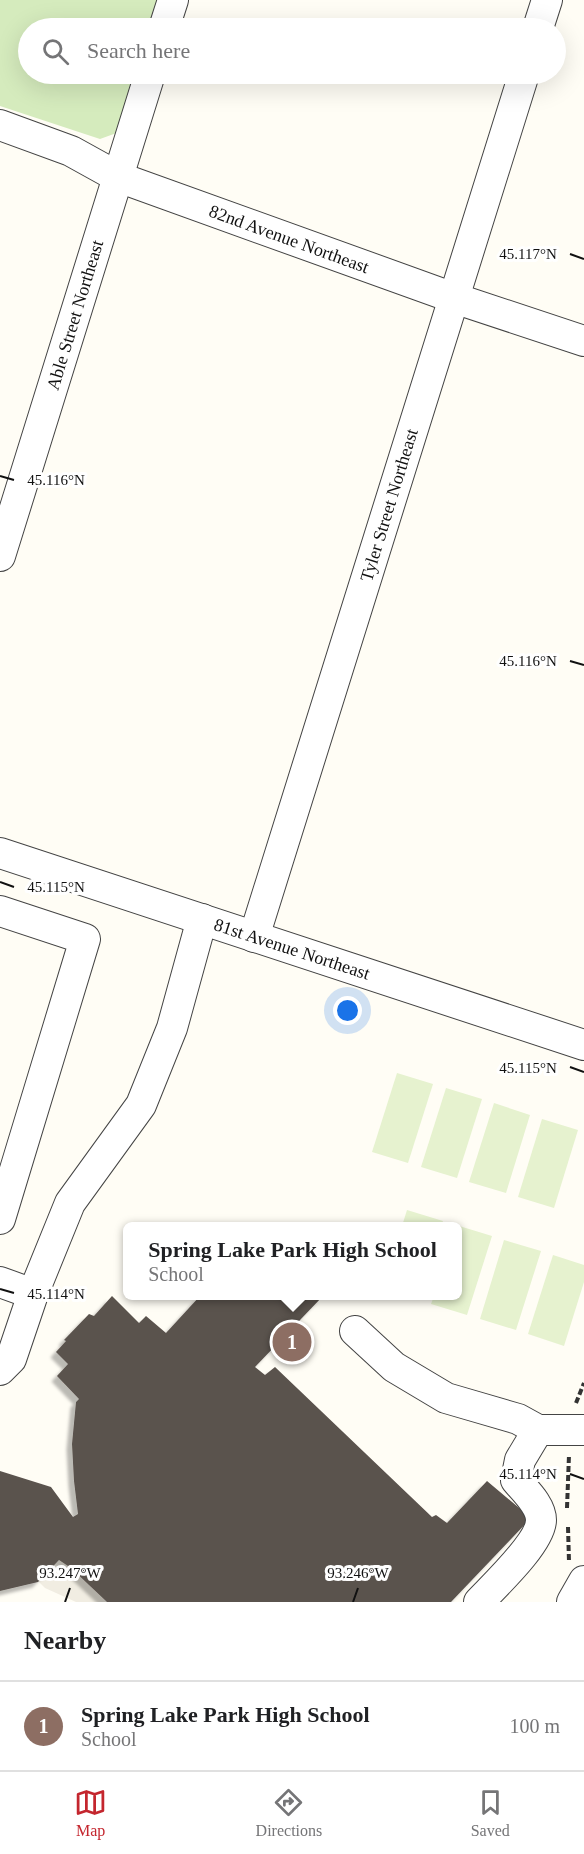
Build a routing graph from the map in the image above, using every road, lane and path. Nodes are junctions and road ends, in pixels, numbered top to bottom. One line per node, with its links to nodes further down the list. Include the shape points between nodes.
1 (173, 0): 3 (street)
2 (547, 0): 4 (street)
3 (167, 18)
4 (541, 18)
5 (147, 84): 8 (street, Able Street Northeast)
6 (521, 84): 9 (street, Tyler Street Northeast)
7 (0, 125): 8 (street, 82nd Avenue Northeast, via 71,151)
8 (118, 177): 9 (street, 82nd Avenue Northeast); 11 (street, Able Street Northeast)
9 (453, 298): 10 (street, 82nd Avenue Northeast); 16 (street, Tyler Street Northeast)
10 (584, 341)
11 (9, 494): 12 (street, Able Street Northeast)
12 (0, 556)
13 (0, 853): 15 (street, 81st Avenue Northeast)
14 (0, 911): 18 (street, via 85,939)
15 (202, 919): 16 (street, 81st Avenue Northeast); 20 (street, via 172,1028 141,1105 70,1203)
16 (254, 937): 17 (street, 81st Avenue Northeast)
17 (584, 1046)
18 (0, 1219)
19 (0, 1282): 20 (street)
20 (33, 1294): 22 (street, via 11,1359)
21 (355, 1331): 24 (street, via 394,1367 446,1398 518,1419)
22 (0, 1370)
23 (584, 1383): 25 (path, via 574,1406)
24 (538, 1430): 25 (street); 29 (street, via 520,1460 516,1480 537,1506 541,1519 538,1533)
25 (578, 1430): 26 (path, via 569,1462)
26 (567, 1514)
27 (568, 1522): 28 (path)
28 (576, 1577): 30 (street)
29 (479, 1602)
30 (572, 1602)

